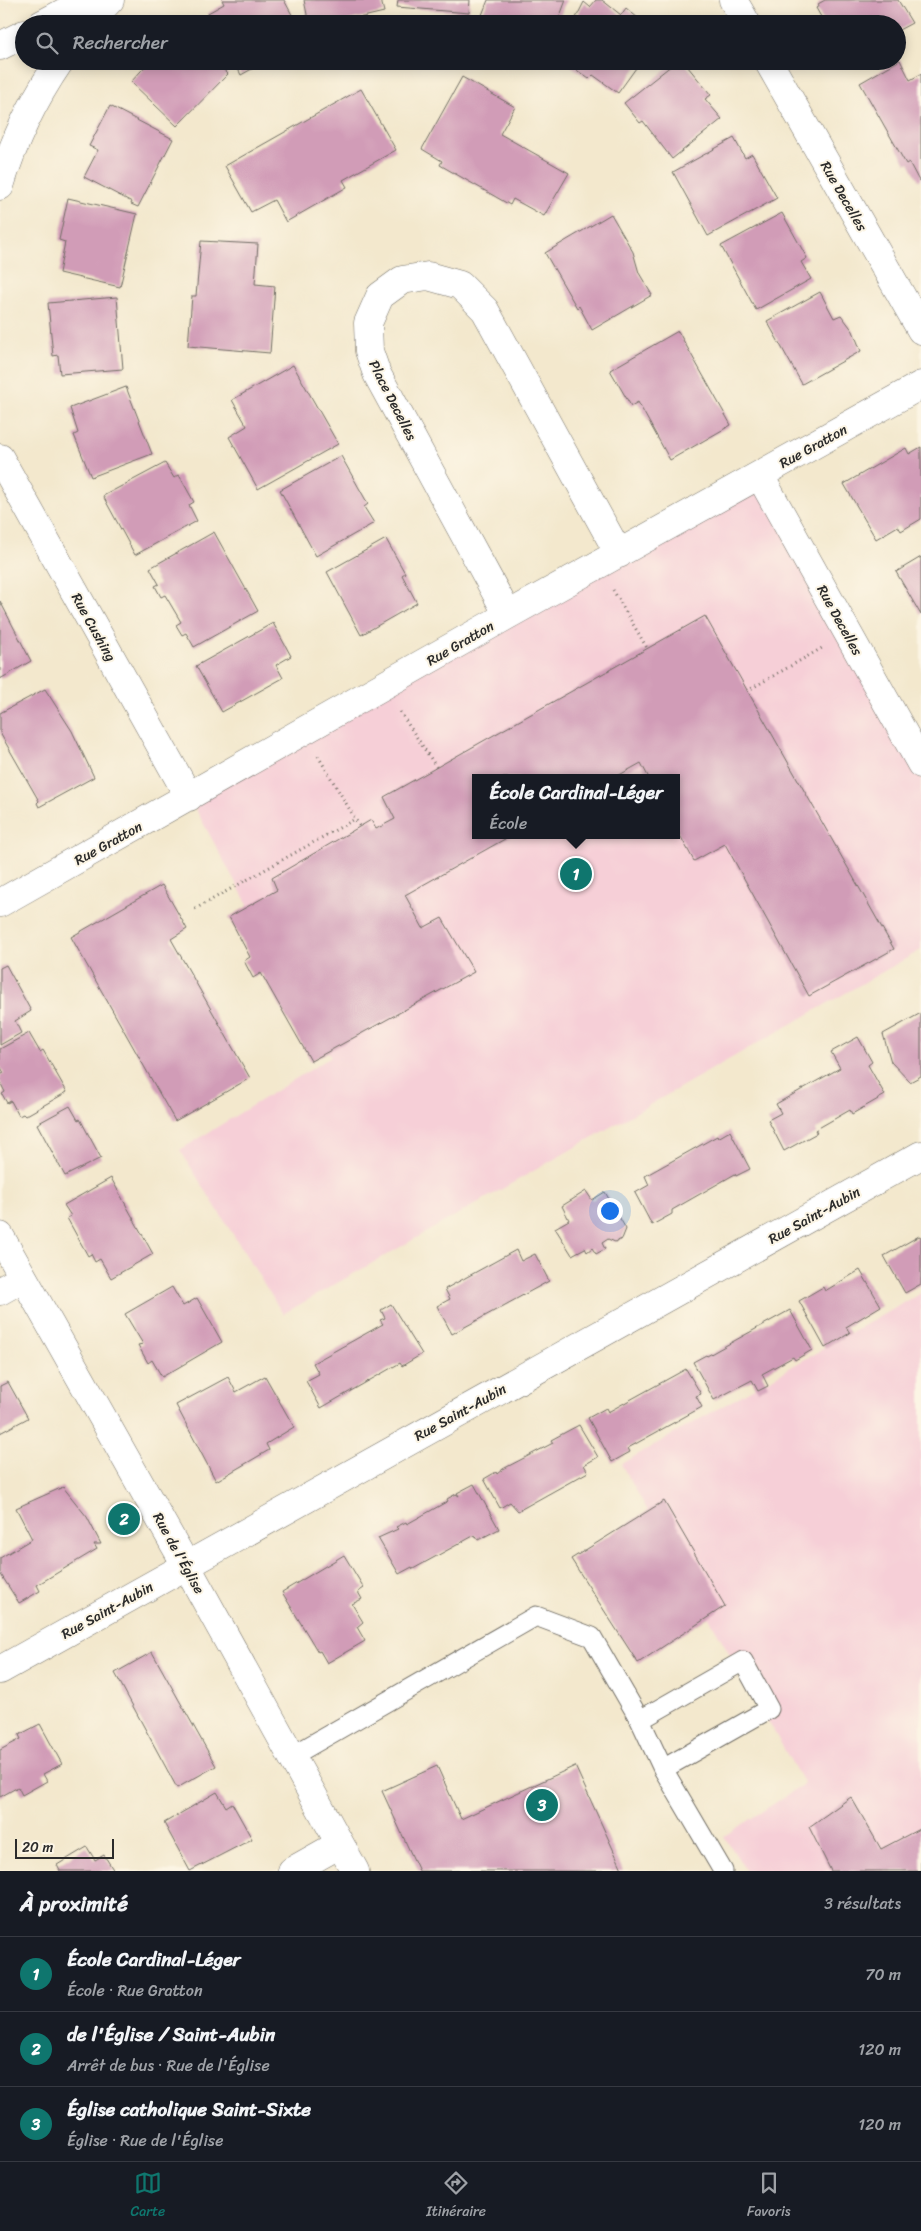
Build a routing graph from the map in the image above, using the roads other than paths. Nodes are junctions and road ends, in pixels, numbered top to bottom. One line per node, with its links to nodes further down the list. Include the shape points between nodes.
1 (87, 0): 4 (street)
2 (110, 0): 5 (street)
3 (733, 0): 6 (street)
4 (59, 15)
5 (96, 15)
6 (742, 15)
7 (15, 38): 8 (street)
8 (0, 46)
9 (55, 70): 11 (street, via 9,155)
10 (773, 70): 12 (street, Rue Decelles)
11 (0, 186)
12 (921, 330)
13 (921, 385): 15 (street, Rue Gratton)
14 (0, 458): 19 (street, Rue Cushing)
15 (760, 476): 16 (street, Rue Gratton); 18 (street, Rue Decelles)
16 (619, 554): 17 (street, Rue Gratton); 17 (street, Place Decelles, via 484,310 460,285 428,276 402,280 380,296 368,323 369,351 377,374)
17 (508, 615): 19 (street, Rue Gratton)
18 (921, 764)
19 (189, 797): 20 (street, Rue Gratton)
20 (0, 903)
21 (921, 1155): 24 (street, Rue Saint-Aubin)
22 (0, 1236): 23 (street, Rue de l'Église)
23 (12, 1284): 24 (street, Rue de l'Église)
24 (186, 1565): 25 (street, Rue Saint-Aubin); 27 (street, Rue de l'Église)
25 (0, 1670)
26 (640, 1720): 27 (lane, via 592,1637 536,1616); 28 (lane); 28 (lane, via 743,1661 769,1709)
27 (292, 1756): 29 (street, Rue de l'Église)
28 (664, 1769): 32 (lane)
29 (340, 1844): 30 (street); 31 (street, Rue de l'Église)
30 (292, 1871)
31 (356, 1871)
32 (723, 1871)

